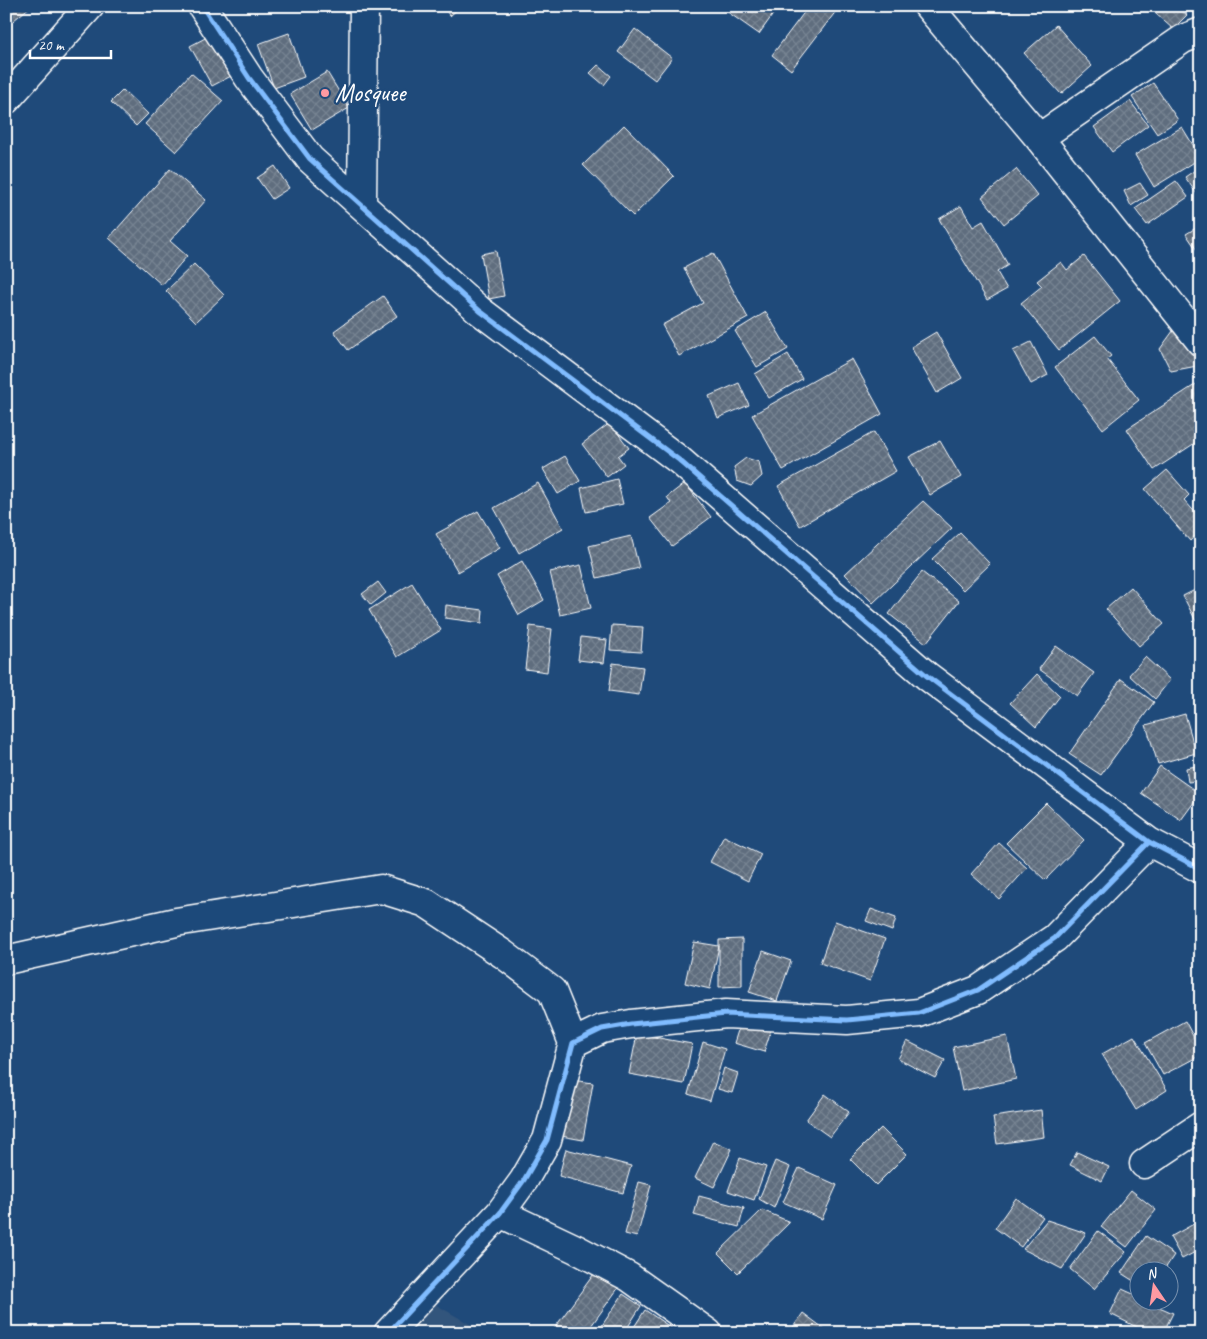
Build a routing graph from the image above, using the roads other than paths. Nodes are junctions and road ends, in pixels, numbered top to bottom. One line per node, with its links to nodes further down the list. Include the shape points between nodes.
1 (90, 6): 6 (street)
2 (202, 6): 8 (street, via 249,78 310,159)
3 (364, 6): 8 (street)
4 (928, 6): 7 (street)
5 (1201, 32): 7 (street, via 1183,39)
6 (6, 100)
7 (1039, 138): 9 (street)
8 (362, 204): 10 (street, via 480,311 679,460 927,676)
9 (1201, 342)
10 (1149, 842): 11 (street); 13 (street, via 1055,938 978,990 919,1013 847,1020 726,1014 602,1029)
11 (1201, 869)
12 (6, 960): 13 (street, via 176,922 381,889 426,903 552,991)
13 (573, 1043): 16 (street, via 547,1140)
14 (1201, 1126): 15 (street)
15 (1144, 1164)
16 (500, 1213): 17 (street); 18 (street, via 629,1277)
17 (388, 1333)
18 (708, 1333)

